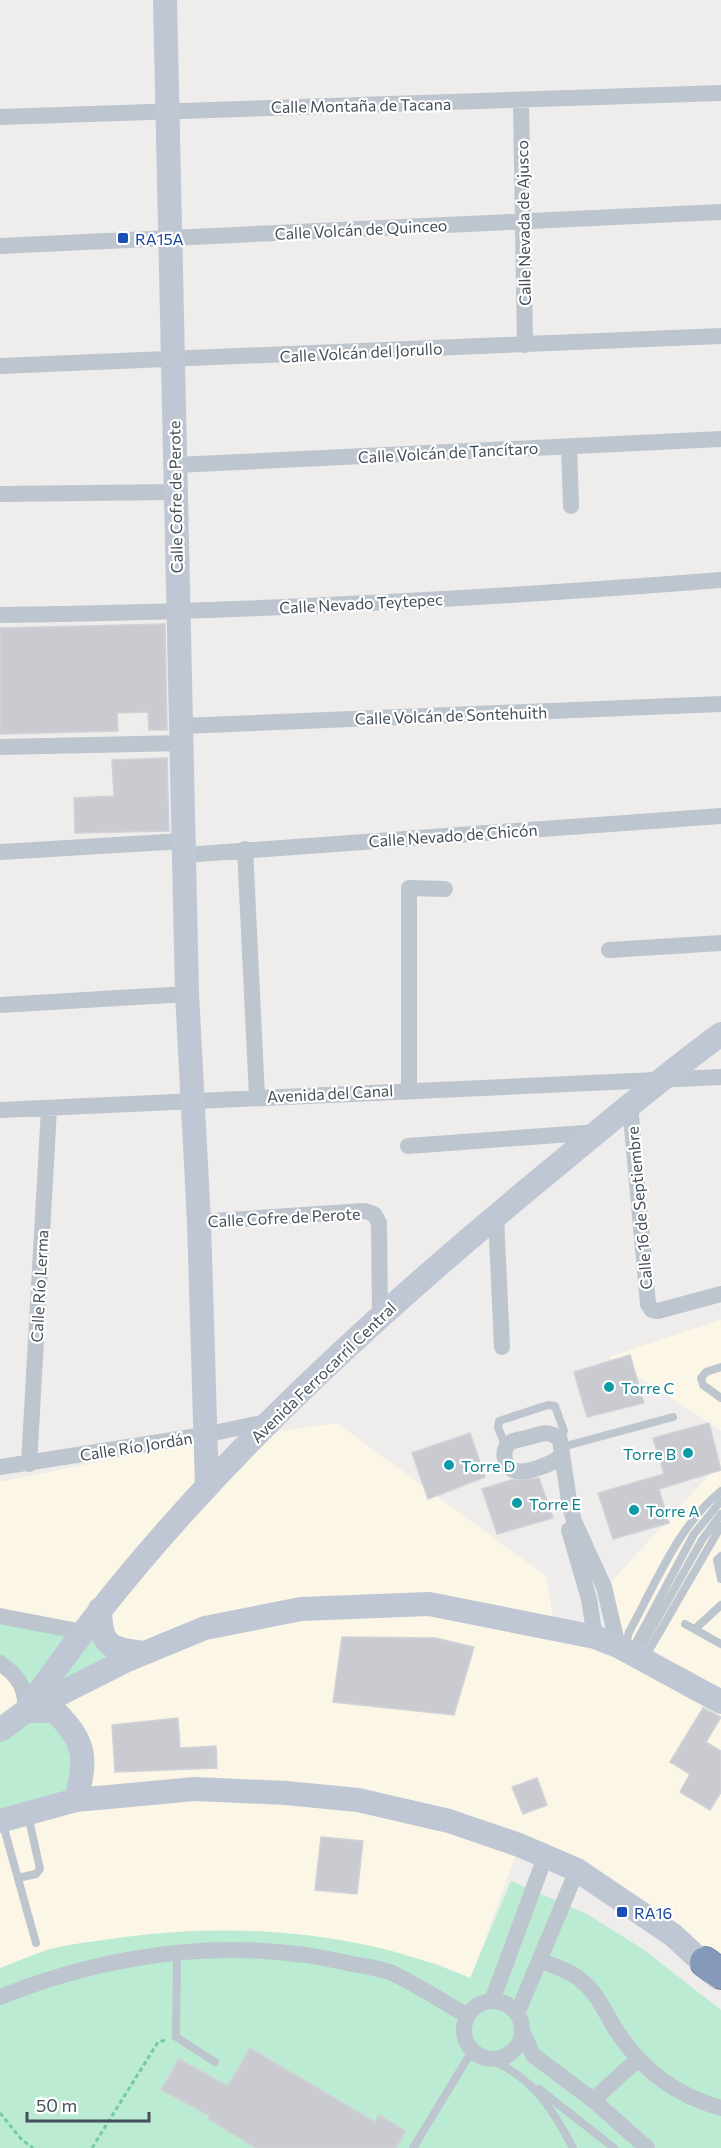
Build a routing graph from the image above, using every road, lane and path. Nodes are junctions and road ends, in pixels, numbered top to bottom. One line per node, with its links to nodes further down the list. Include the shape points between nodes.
1 (165, 0): 4 (street, Calle Cofre de Perote)
2 (721, 93): 3 (street, Calle Montaña de Tacana)
3 (521, 101): 4 (street, Calle Montaña de Tacana); 7 (street, Calle Nevada de Ajusco)
4 (167, 110): 5 (street, Calle Montaña de Tacana); 8 (street, Calle Cofre de Perote)
5 (0, 117)
6 (721, 212): 7 (street, Calle Volcán de Quinceo)
7 (524, 221): 8 (street, Calle Volcán de Quinceo); 11 (street, Calle Nevada de Ajusco)
8 (170, 239): 9 (street, Calle Volcán de Quinceo); 12 (street, Calle Cofre de Perote)
9 (0, 246)
10 (721, 336): 11 (street, Calle Volcán del Jorullo)
11 (525, 345): 12 (street, Calle Volcán del Jorullo)
12 (172, 361): 13 (street, Calle Volcán del Jorullo); 16 (street, Calle Cofre de Perote)
13 (0, 366)
14 (721, 440): 15 (street, Calle Volcán de Tancítaro)
15 (569, 447): 16 (street, Calle Volcán de Tancítaro); 19 (street)
16 (175, 465): 17 (street, Calle Cofre de Perote)
17 (175, 492): 18 (street); 21 (street, Calle Cofre de Perote)
18 (0, 494)
19 (571, 506)
20 (721, 580): 21 (street, Calle Nevado Teytepec, via 542,594)
21 (177, 613): 22 (street, Calle Nevado Teytepec); 24 (street, Calle Cofre de Perote)
22 (0, 615)
23 (721, 704): 24 (street, Calle Volcán de Sontehuith)
24 (182, 734): 25 (street, Calle Volcán de Sontehuith); 27 (street, Calle Cofre de Perote)
25 (0, 747)
26 (721, 816): 28 (street, Calle Nevado de Chicón)
27 (185, 848): 28 (street, Calle Nevado de Chicón); 29 (street, Calle Nevado de Chicón); 33 (street, Calle Cofre de Perote)
28 (245, 849): 39 (street)
29 (0, 852)
30 (445, 889): 38 (street, via 409,888)
31 (721, 943): 32 (street)
32 (609, 950)
33 (187, 994): 34 (street); 40 (street, Calle Cofre de Perote)
34 (0, 1005)
35 (721, 1034): 37 (street, Avenida Ferrocarril Central)
36 (721, 1077): 37 (street, Avenida del Canal)
37 (659, 1078): 38 (street, Avenida del Canal); 41 (street, Avenida Ferrocarril Central)
38 (409, 1089): 39 (street, Avenida del Canal)
39 (258, 1097): 40 (street, Avenida del Canal)
40 (194, 1101): 42 (street, Avenida del Canal); 47 (street, Calle Cofre de Perote)
41 (630, 1105): 44 (street, Avenida Ferrocarril Central); 48 (street, Calle 16 de Septiembre, via 648,1304 658,1311)
42 (49, 1108): 43 (street, Avenida del Canal); 58 (street, Calle Río Lerma)
43 (0, 1110)
44 (598, 1132): 45 (street); 46 (street, Avenida Ferrocarril Central)
45 (408, 1146)
46 (496, 1216): 49 (street, Avenida Ferrocarril Central); 50 (street)
47 (199, 1222): 49 (street, Calle Cofre de Perote, via 365,1211 374,1214 379,1223); 55 (street, Calle Cofre de Perote)
48 (721, 1294)
49 (380, 1315): 54 (street, Avenida Ferrocarril Central)
50 (502, 1347)
51 (721, 1367): 52 (lane, via 701,1378 703,1385)
52 (721, 1398)
53 (673, 1417): 57 (lane)
54 (271, 1421): 55 (street, Calle Río Jordán); 60 (street, Avenida Ferrocarril Central)
55 (204, 1435): 58 (street, Calle Río Jordán); 60 (street, Calle Cofre de Perote)
56 (506, 1448): 57 (street, via 511,1442 545,1432 554,1434); 57 (street, via 507,1464 521,1471); 57 (lane, via 498,1427 500,1421 549,1405 558,1411 564,1431)
57 (559, 1451): 73 (street); 76 (street, via 574,1521)
58 (29, 1464): 59 (street, Calle Río Jordán)
59 (0, 1467)
60 (207, 1486): 68 (street, Avenida Ferrocarril Central)
61 (721, 1491): 76 (lane, via 685,1529 630,1632)
62 (721, 1501): 76 (lane, via 694,1534)
63 (721, 1514): 76 (lane)
64 (721, 1526): 76 (lane)
65 (721, 1556): 66 (lane, via 717,1560)
66 (721, 1579)
67 (721, 1605): 71 (lane)
68 (100, 1609): 72 (street, Avenida Ferrocarril Central); 75 (street, via 107,1643 117,1650)
69 (0, 1616): 72 (street)
70 (685, 1624): 71 (lane)
71 (695, 1629): 74 (lane)
72 (83, 1632): 79 (street, Avenida Ferrocarril Central)
73 (596, 1637): 75 (street, via 429,1604 301,1609 205,1628); 76 (street)
74 (721, 1644)
75 (143, 1653): 79 (street)
76 (631, 1653): 78 (street)
77 (0, 1663): 79 (street, via 15,1673 25,1689)
78 (721, 1702)
79 (26, 1711): 80 (street); 81 (street, via 55,1712 81,1743 84,1757)
80 (0, 1730)
81 (76, 1800): 82 (street); 84 (street, via 195,1789 358,1800 449,1821)
82 (28, 1813): 83 (street); 86 (lane, via 40,1869 36,1874)
83 (1, 1821): 86 (lane)
84 (545, 1857): 85 (street); 92 (street)
85 (577, 1870): 89 (street); 90 (street, via 673,1935)
86 (18, 1878): 87 (lane)
87 (36, 1943)
88 (177, 1952): 91 (street, via 120,1960 47,1978); 94 (street, via 267,1951 329,1958 391,1973); 96 (lane)
89 (541, 1961): 93 (street); 99 (street, via 582,1980)
90 (716, 1972)
91 (0, 1997)
92 (492, 2001): 93 (street, via 511,2007); 94 (street)
93 (518, 2014): 95 (street)
94 (468, 2016): 97 (street, via 464,2034)
95 (523, 2033): 98 (street, via 514,2051 504,2058); 102 (street, via 533,2055)
96 (176, 2037): 100 (lane); 106 (path, via 158,2042)
97 (472, 2051): 98 (street); 107 (lane)
98 (488, 2059): 101 (lane)
99 (637, 2060): 102 (street); 103 (street, via 681,2092)
100 (215, 2062)
101 (531, 2084): 108 (lane); 109 (lane)
102 (593, 2100): 110 (street)
103 (721, 2108)
104 (0, 2113): 105 (path)
105 (33, 2148)
106 (92, 2148)
107 (413, 2148)
108 (573, 2148)
109 (614, 2148)
110 (647, 2148)

